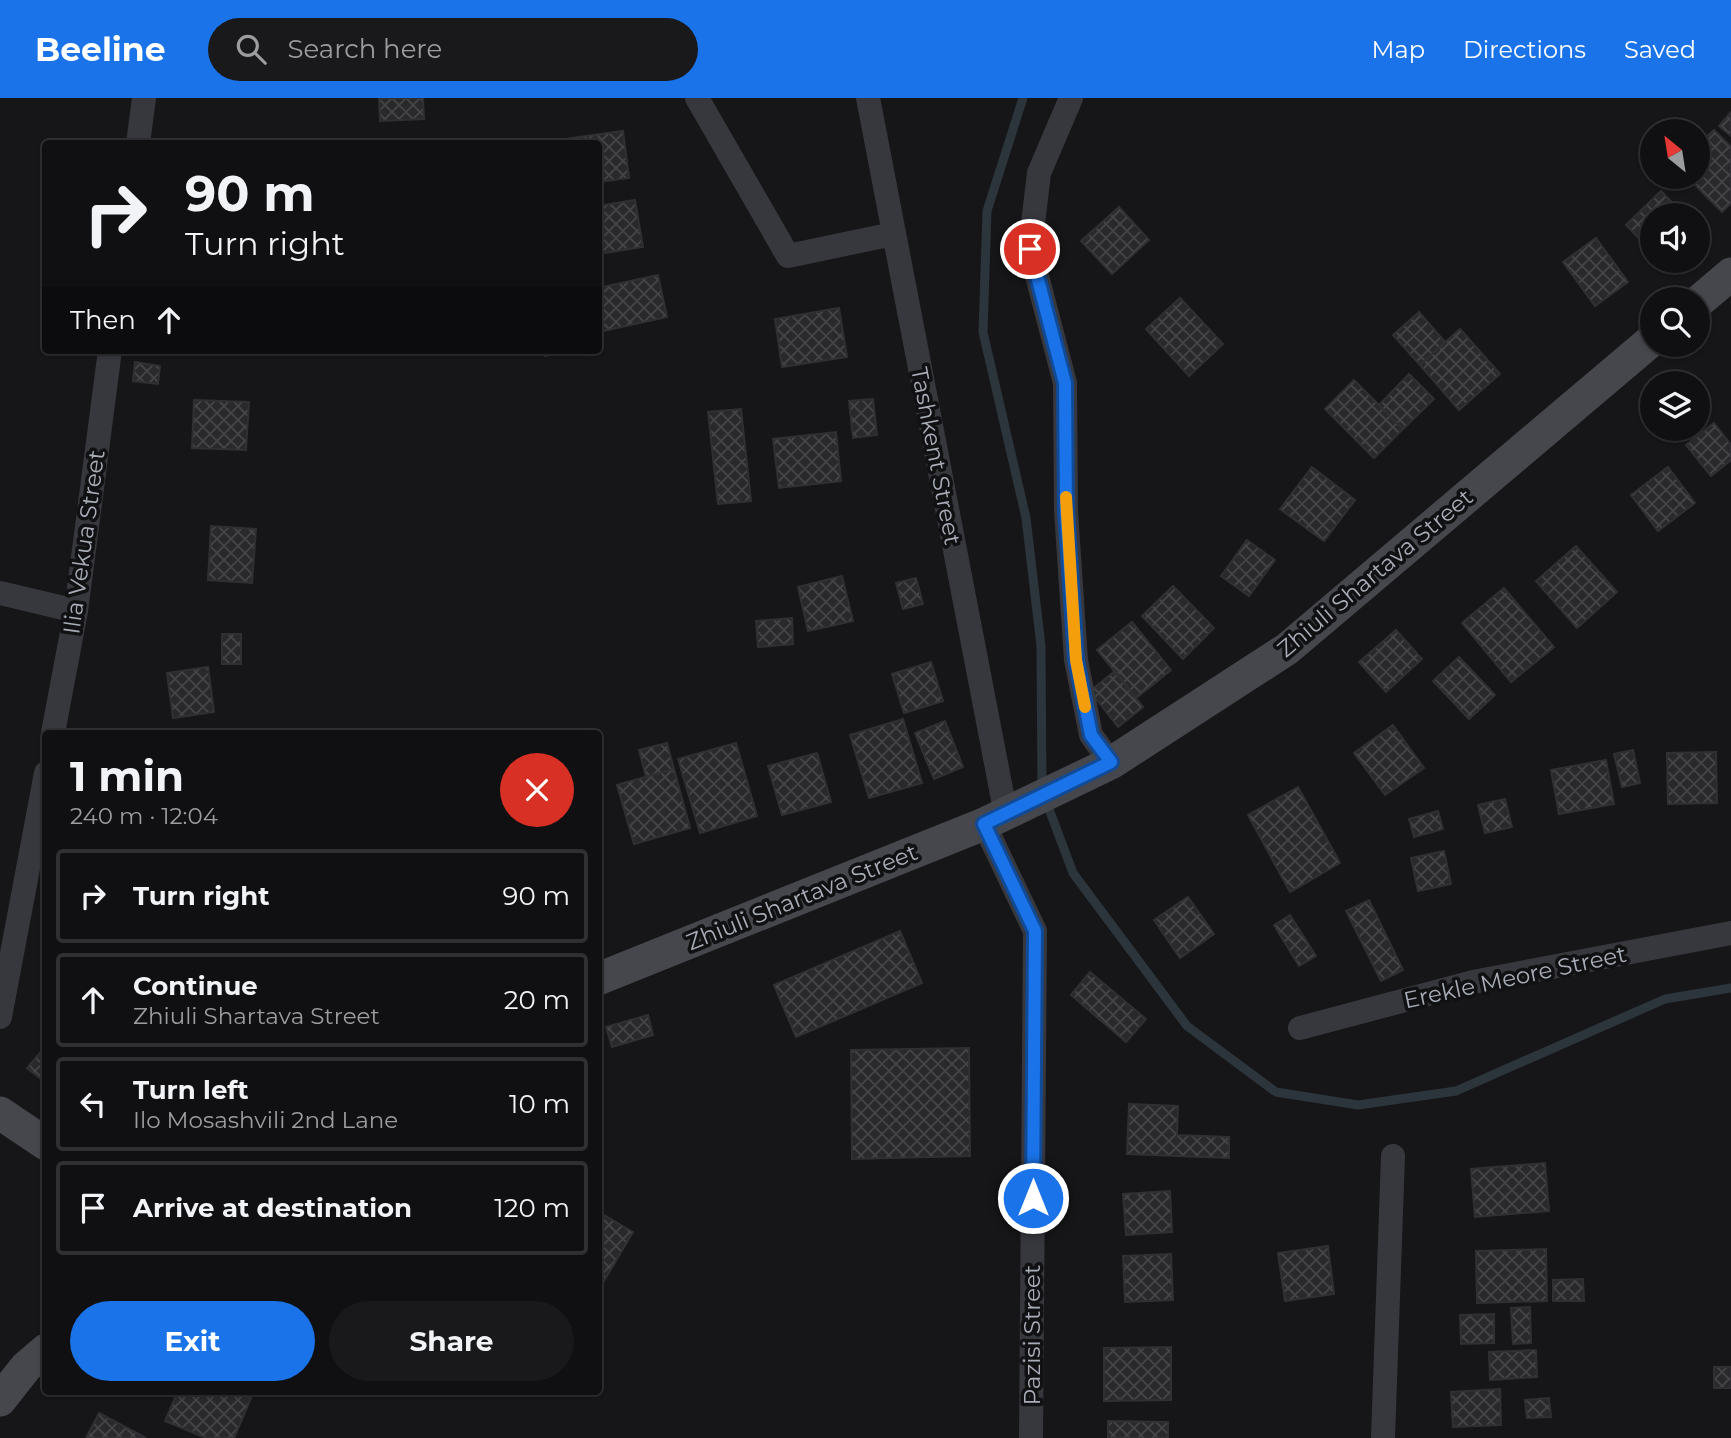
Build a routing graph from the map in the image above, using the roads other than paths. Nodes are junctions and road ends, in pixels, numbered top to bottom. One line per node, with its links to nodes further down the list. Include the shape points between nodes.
1 (144, 98): 5 (street)
2 (697, 98): 6 (street, via 788,256)
3 (868, 98): 6 (street, Tashkent Street)
4 (1071, 98): 14 (street, via 1039,173 1030,249 1065,383 1066,511 1076,660 1091,735)
5 (139, 140)
6 (893, 234): 16 (street, Tashkent Street)
7 (1731, 274): 8 (street)
8 (1710, 292)
9 (1640, 351): 14 (street, Zhiuli Shartava Street, via 1287,649)
10 (109, 354): 12 (street, Ilia Vekua Street)
11 (0, 593): 12 (street)
12 (76, 611): 13 (street, Ilia Vekua Street)
13 (54, 730)
14 (1111, 762): 16 (street, Zhiuli Shartava Street)
15 (42, 794): 19 (street)
16 (995, 820): 18 (street, Zhiuli Shartava Street); 26 (street, Pazisi Street, via 1035,931)
17 (1731, 933): 20 (street, Erekle Meore Street, via 1473,982)
18 (602, 977)
19 (0, 1017)
20 (1300, 1028)
21 (0, 1113): 22 (street)
22 (42, 1141)
23 (1393, 1156): 27 (street)
24 (42, 1353): 25 (street)
25 (0, 1400)
26 (1031, 1438)
27 (1383, 1438)

